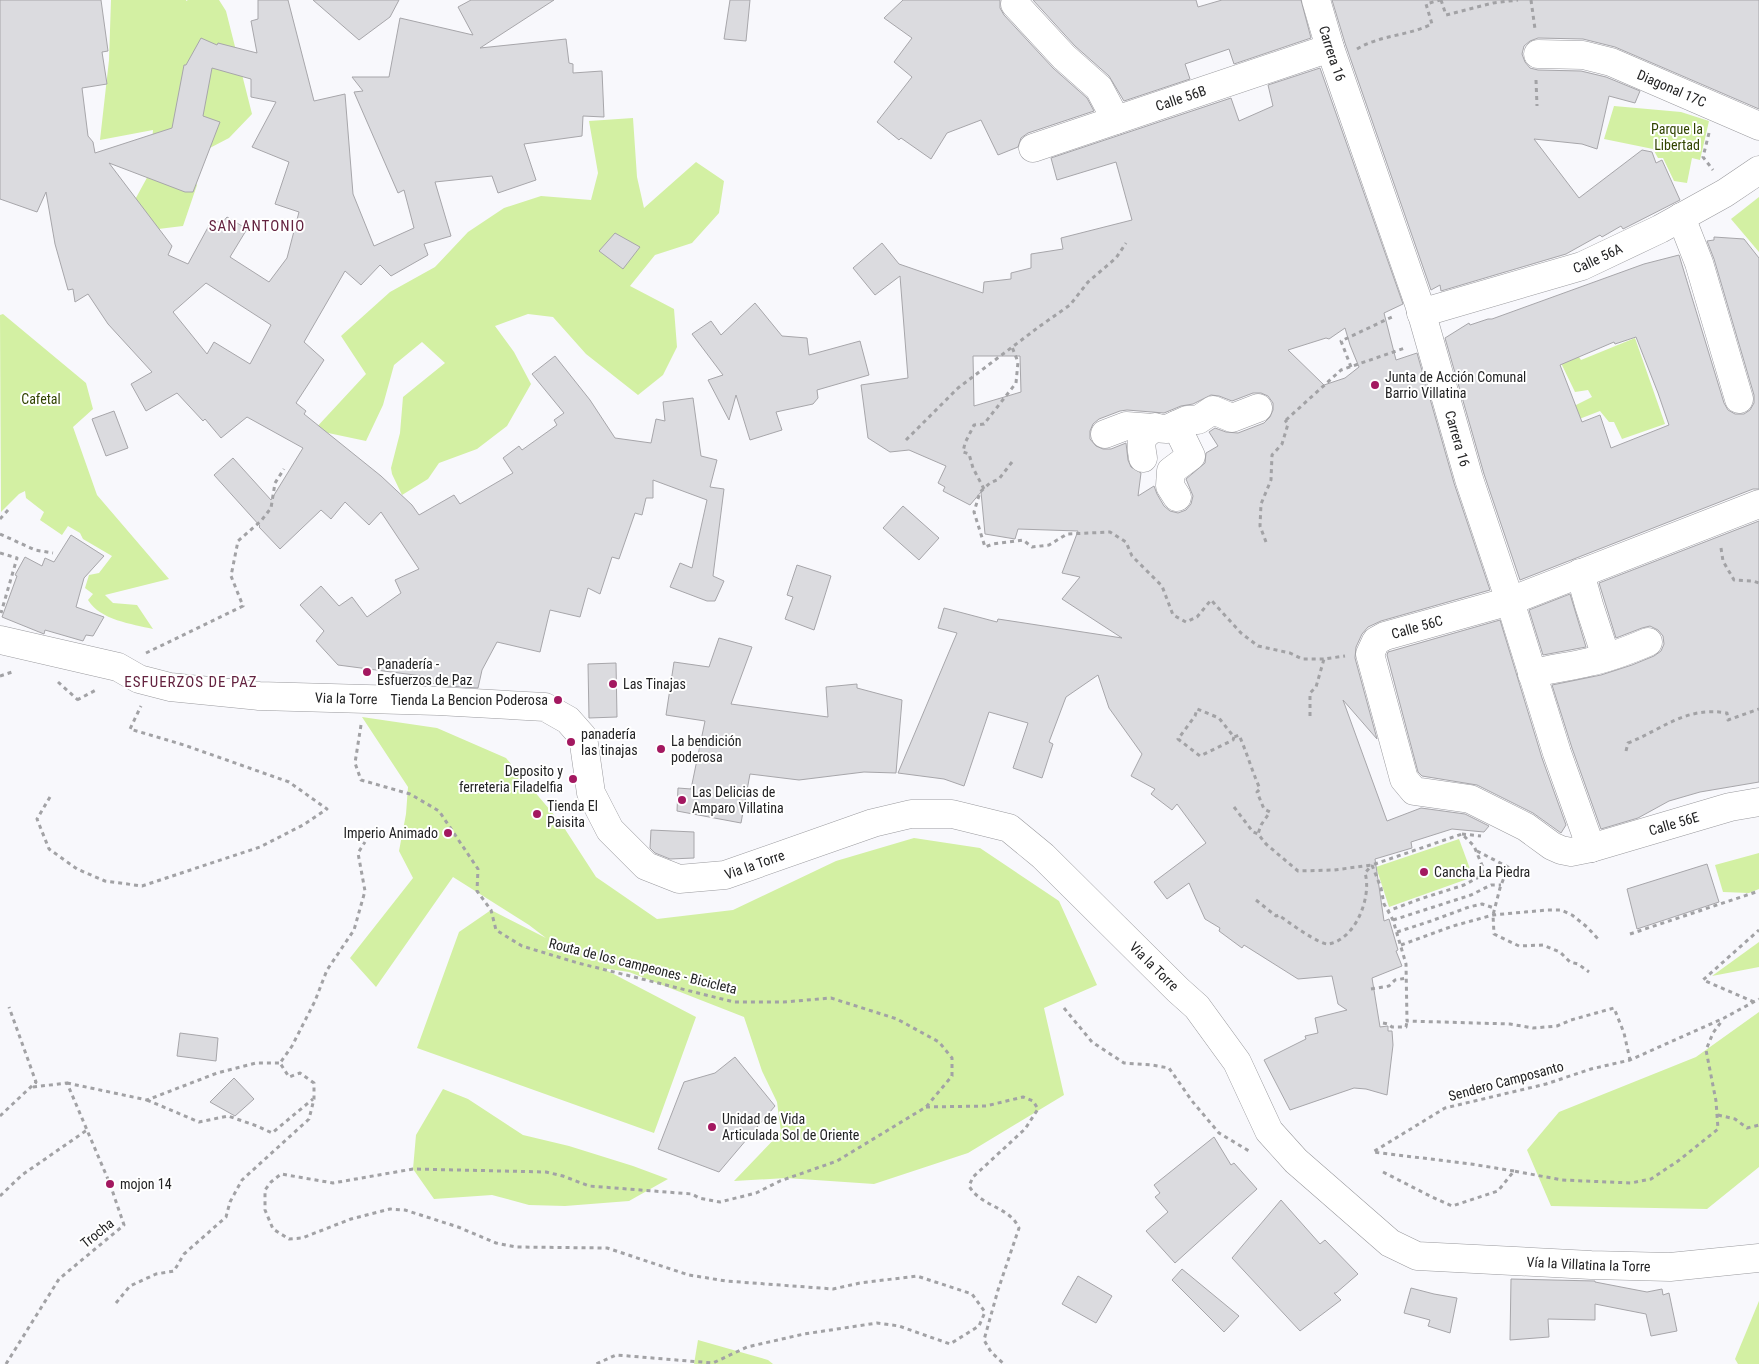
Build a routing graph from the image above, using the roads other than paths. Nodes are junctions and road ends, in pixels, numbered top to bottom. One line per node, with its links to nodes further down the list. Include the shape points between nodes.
1 (1316, 0): 3 (street, Carrera 16)
2 (1015, 4): 5 (street, via 1064,57 1099,88)
3 (1330, 48): 5 (street, Calle 56B); 10 (street, Carrera 16)
4 (1538, 54): 6 (street, Diagonal 17C, via 1583,55 1611,62)
5 (1116, 120): 7 (street, Calle 56B)
6 (1759, 126)
7 (1033, 148)
8 (1759, 170): 9 (street, Calle 56A)
9 (1681, 217): 10 (street, Calle 56A, via 1582,266); 11 (street)
10 (1423, 318): 19 (street, Carrera 16, via 1469,479)
11 (1751, 398)
12 (1258, 408): 13 (street, via 1232,418 1213,410 1198,420)
13 (1165, 426): 14 (street, via 1126,426); 15 (street, via 1143,436); 16 (street, via 1191,456 1171,471 1170,486)
14 (1105, 434)
15 (1143, 458)
16 (1177, 497)
17 (1759, 504): 18 (street, Calle 56C)
18 (1580, 573): 19 (street, Calle 56C); 22 (street)
19 (1510, 601): 23 (street, Carrera 16); 25 (street, Calle 56C, via 1376,641 1370,654 1404,779 1414,791 1470,799 1526,827 1561,850 1571,852)
20 (0, 640): 26 (street, Via la Torre, via 118,667 139,679 170,688 259,696 545,707 568,720 583,738 591,793 610,830 646,866 679,879 725,875 873,823 911,814 952,814 1009,828 1043,856 1197,1007 1237,1062 1269,1131 1299,1165 1390,1243)
21 (1648, 642): 22 (street)
22 (1606, 657): 23 (street)
23 (1532, 674): 25 (street, Carrera 16)
24 (1759, 802): 25 (street, Calle 56E, via 1730,807)
25 (1591, 848)
26 (1417, 1256): 27 (street, Vía la Villatina la Torre, via 1670,1267)
27 (1759, 1258)

